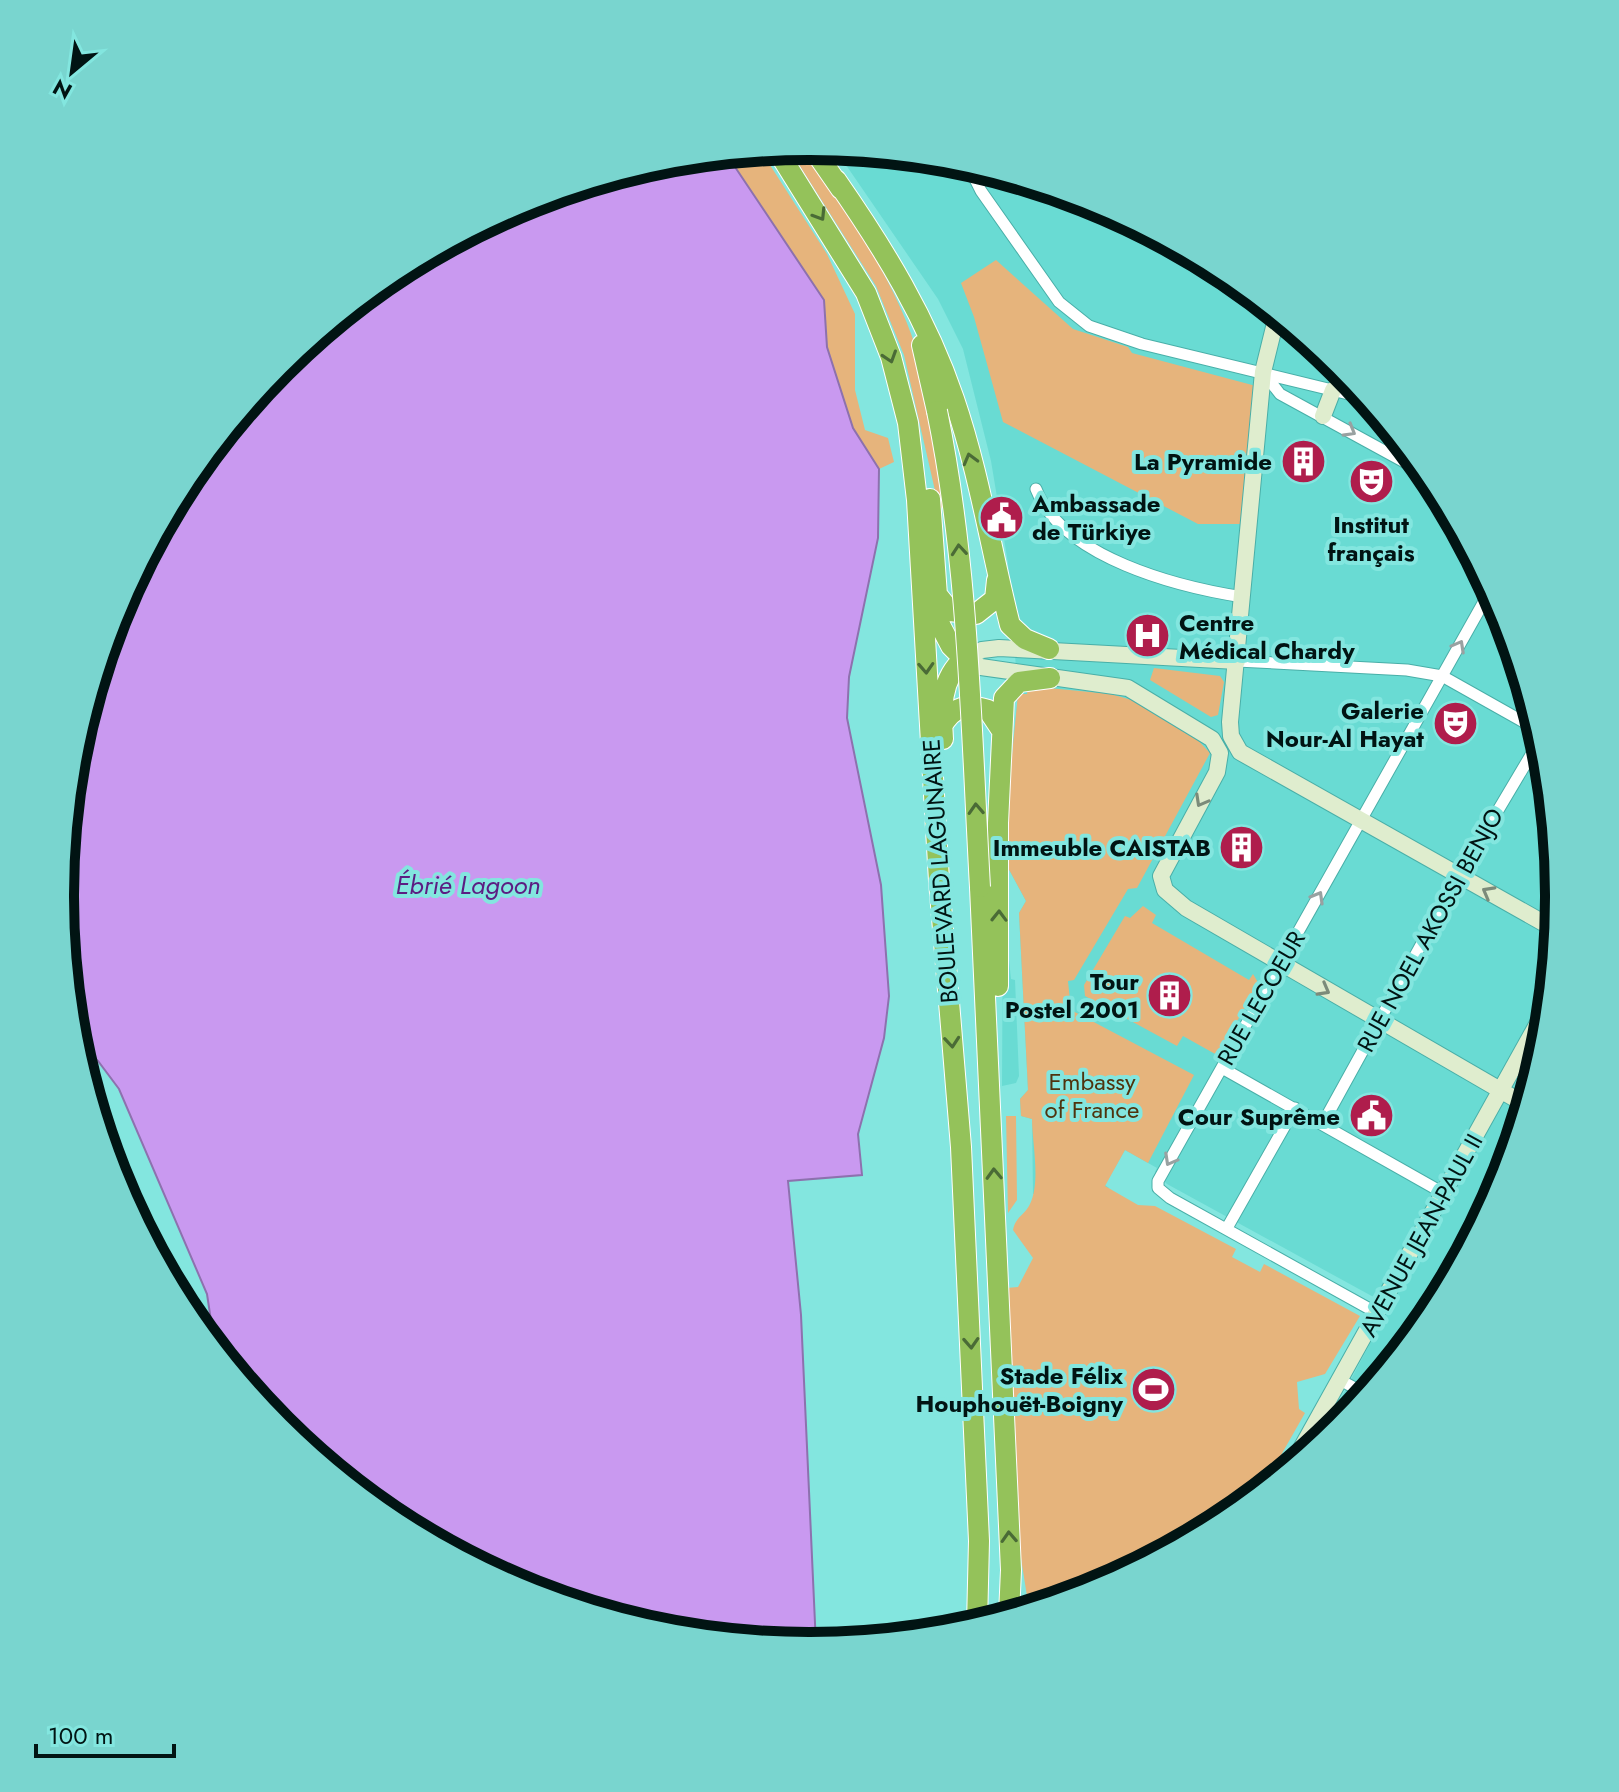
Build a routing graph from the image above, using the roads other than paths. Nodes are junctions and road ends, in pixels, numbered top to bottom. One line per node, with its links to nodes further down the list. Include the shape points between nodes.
1 (822, 160): 3 (highway, BOULEVARD LAGUNAIRE)
2 (784, 161): 10 (highway, BOULEVARD LAGUNAIRE, one-way to 10, via 866,293 891,357)
3 (836, 180): 13 (highway, one-way to 3, via 955,402 938,357 896,269); 37 (highway, BOULEVARD LAGUNAIRE, one-way to 3, bridge, via 956,510 914,323)
4 (978, 181): 6 (street, via 1011,235 1073,316 1142,344)
5 (1274, 326): 6 (street)
6 (1263, 372): 7 (street); 9 (street, via 1280,394); 15 (street)
7 (1333, 390): 8 (street); 9 (street)
8 (1346, 393)
9 (1323, 416): 11 (street, one-way to 11)
10 (908, 423): 14 (highway, via 927,476); 34 (highway, BOULEVARD LAGUNAIRE, one-way to 34)
11 (1402, 460)
12 (1036, 489): 15 (street, via 1053,517 1097,550 1161,580)
13 (996, 568): 14 (highway, via 998,592 976,614 950,611); 17 (highway, via 1010,625 1025,639)
14 (935, 592): 19 (highway, via 943,635)
15 (1243, 597): 20 (street)
16 (1483, 603): 21 (street, RUE LECOEUR, one-way to 16)
17 (1049, 649): 18 (street); 19 (street, via 990,648)
18 (1112, 653): 20 (street); 23 (street, via 1099,667)
19 (964, 659): 22 (street, via 981,667); 27 (highway, via 947,684)
20 (1237, 661): 21 (street); 25 (street)
21 (1442, 676): 26 (street); 32 (street, RUE LECOEUR)
22 (1050, 678): 23 (street); 28 (highway, via 1012,686 1004,698)
23 (1107, 683): 24 (street)
24 (1168, 709): 25 (street, via 1216,726); 31 (street, via 1217,745)
25 (1230, 722): 29 (street)
26 (1524, 722)
27 (942, 726): 28 (highway, via 953,711 970,706 988,710); 34 (highway, via 945,811)
28 (1000, 728): 37 (highway, one-way to 28, via 999,981)
29 (1240, 752): 31 (street); 32 (street)
30 (1531, 754): 33 (street, RUE NOEL AKOSSI BENJO)
31 (1217, 772): 36 (street, one-way to 36, via 1161,876 1163,884 1179,904)
32 (1362, 820): 33 (street); 36 (street, RUE LECOEUR, one-way to 32)
33 (1459, 876): 35 (street, one-way to 33); 38 (street, RUE NOEL AKOSSI BENJO)
34 (939, 881): 53 (highway, BOULEVARD LAGUNAIRE, one-way to 53, via 966,1231)
35 (1544, 923)
36 (1279, 965): 38 (street, one-way to 38); 40 (street, RUE LECOEUR)
37 (989, 1021): 52 (highway, BOULEVARD LAGUNAIRE, one-way to 37)
38 (1380, 1021): 42 (street); 45 (street, RUE NOEL AKOSSI BENJO)
39 (1532, 1034): 42 (street, AVENUE JEAN-PAUL II)
40 (1222, 1068): 44 (street); 47 (street, RUE LECOEUR, one-way to 47, via 1158,1188)
41 (1520, 1087): 42 (street)
42 (1501, 1089): 43 (street); 46 (street, AVENUE JEAN-PAUL II)
43 (1516, 1099)
44 (1295, 1108): 45 (street); 47 (street)
45 (1323, 1123): 46 (street)
46 (1445, 1194): 48 (street, AVENUE JEAN-PAUL II)
47 (1227, 1228): 48 (street, RUE LECOEUR)
48 (1377, 1313): 49 (street, AVENUE JEAN-PAUL II)
49 (1340, 1380): 50 (street); 51 (street, AVENUE JEAN-PAUL II)
50 (1355, 1388)
51 (1309, 1436)
52 (1010, 1603)
53 (977, 1611)

